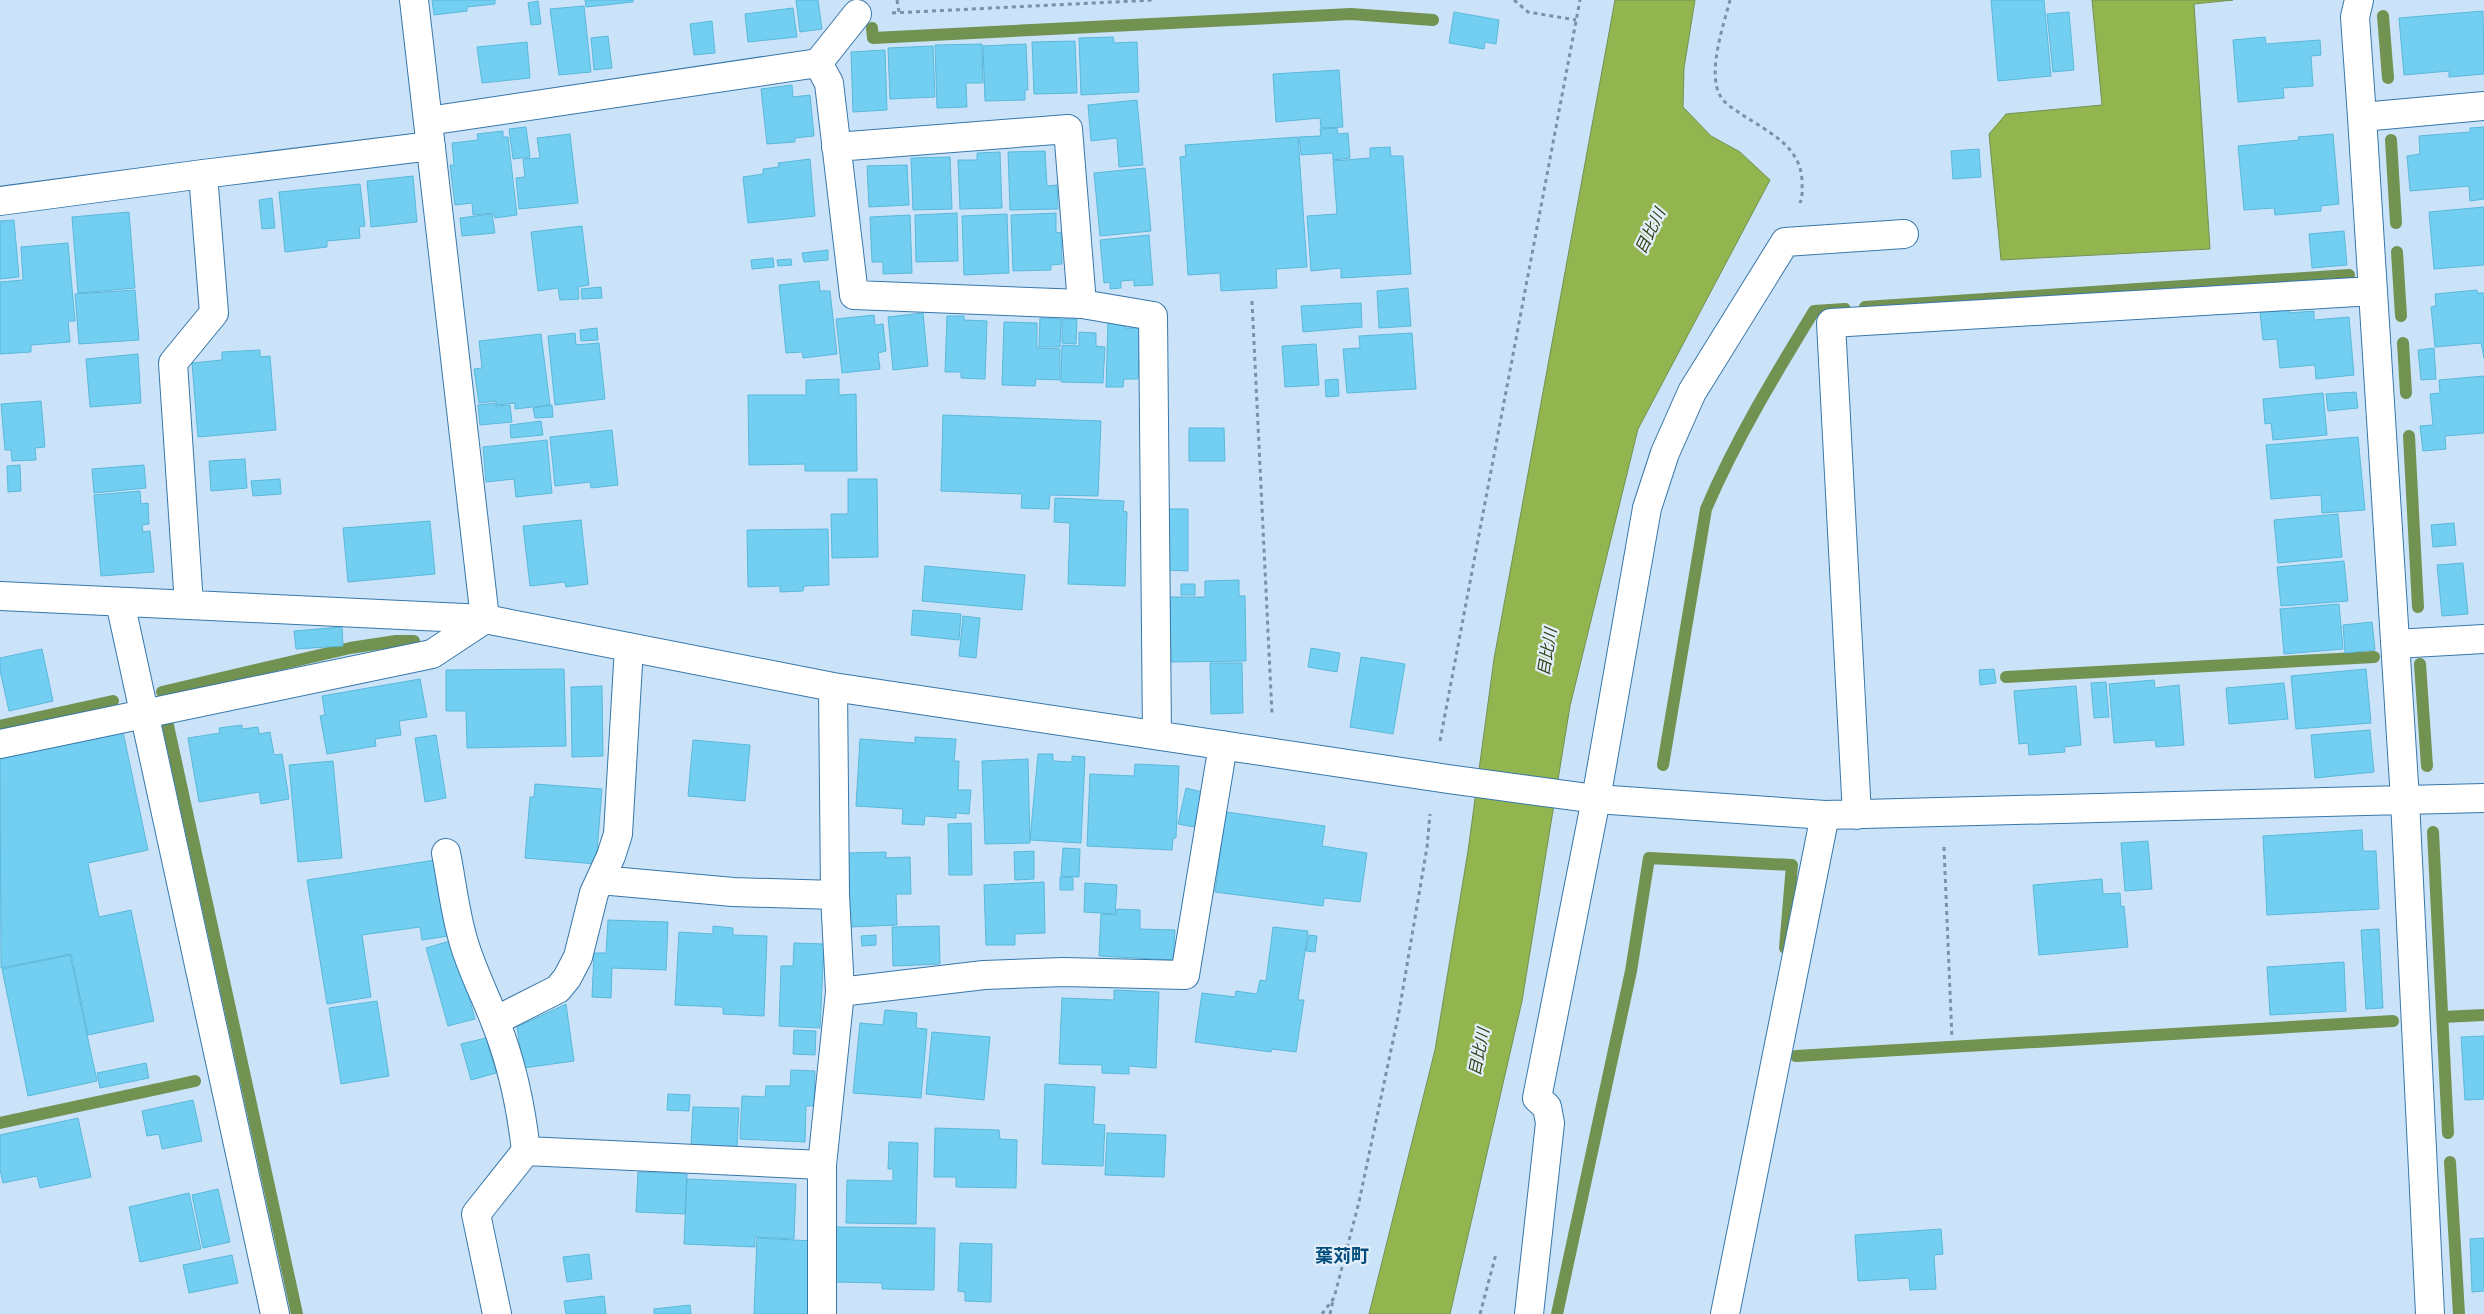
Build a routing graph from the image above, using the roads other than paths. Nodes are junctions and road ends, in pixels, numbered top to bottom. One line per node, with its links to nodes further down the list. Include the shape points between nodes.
1 (414, 0): 7 (street)
2 (2359, 2): 6 (street, via 2356,17)
3 (857, 14): 4 (street)
4 (818, 63): 7 (street); 8 (street, via 829,83)
5 (2484, 106): 6 (street)
6 (2362, 117): 12 (street)
7 (429, 134): 9 (street); 17 (street)
8 (836, 147): 13 (street, via 854,295); 13 (street, via 1068,129)
9 (203, 174): 10 (street); 16 (street, via 214,313 173,363)
10 (0, 201)
11 (1904, 234): 26 (street, via 1785,242 1692,392 1662,462 1647,508)
12 (2373, 291): 19 (street); 30 (street, via 1831,323)
13 (1082, 304): 23 (street, via 1153,316)
14 (0, 596): 15 (street)
15 (120, 602): 16 (street); 22 (street)
16 (189, 605): 17 (street)
17 (484, 619): 20 (street); 22 (street, via 432,654)
18 (2484, 639): 19 (street)
19 (2395, 644): 28 (street)
20 (629, 647): 21 (street); 32 (street, via 618,834)
21 (833, 687): 23 (street); 33 (street)
22 (144, 715): 24 (street); 38 (street)
23 (1157, 735): 25 (street)
24 (0, 744)
25 (1222, 745): 26 (street); 34 (street, via 1185,975 994,974)
26 (1590, 798): 29 (street); 41 (street, via 1537,1098 1547,1107 1550,1123)
27 (2484, 798): 28 (street)
28 (2405, 800): 30 (street); 43 (street)
29 (1825, 815): 30 (street); 42 (street)
30 (1857, 815)
31 (446, 853): 35 (street, via 464,942)
32 (600, 880): 33 (street, via 733,892); 35 (street, via 578,957 567,978 558,989)
33 (835, 895): 34 (street)
34 (840, 992): 37 (street)
35 (495, 1020): 36 (street, via 513,1072)
36 (526, 1151): 37 (street); 39 (street, via 476,1214)
37 (822, 1165): 40 (street)
38 (275, 1314)
39 (497, 1314)
40 (822, 1314)
41 (1529, 1314)
42 (1726, 1314)
43 (2430, 1314)

